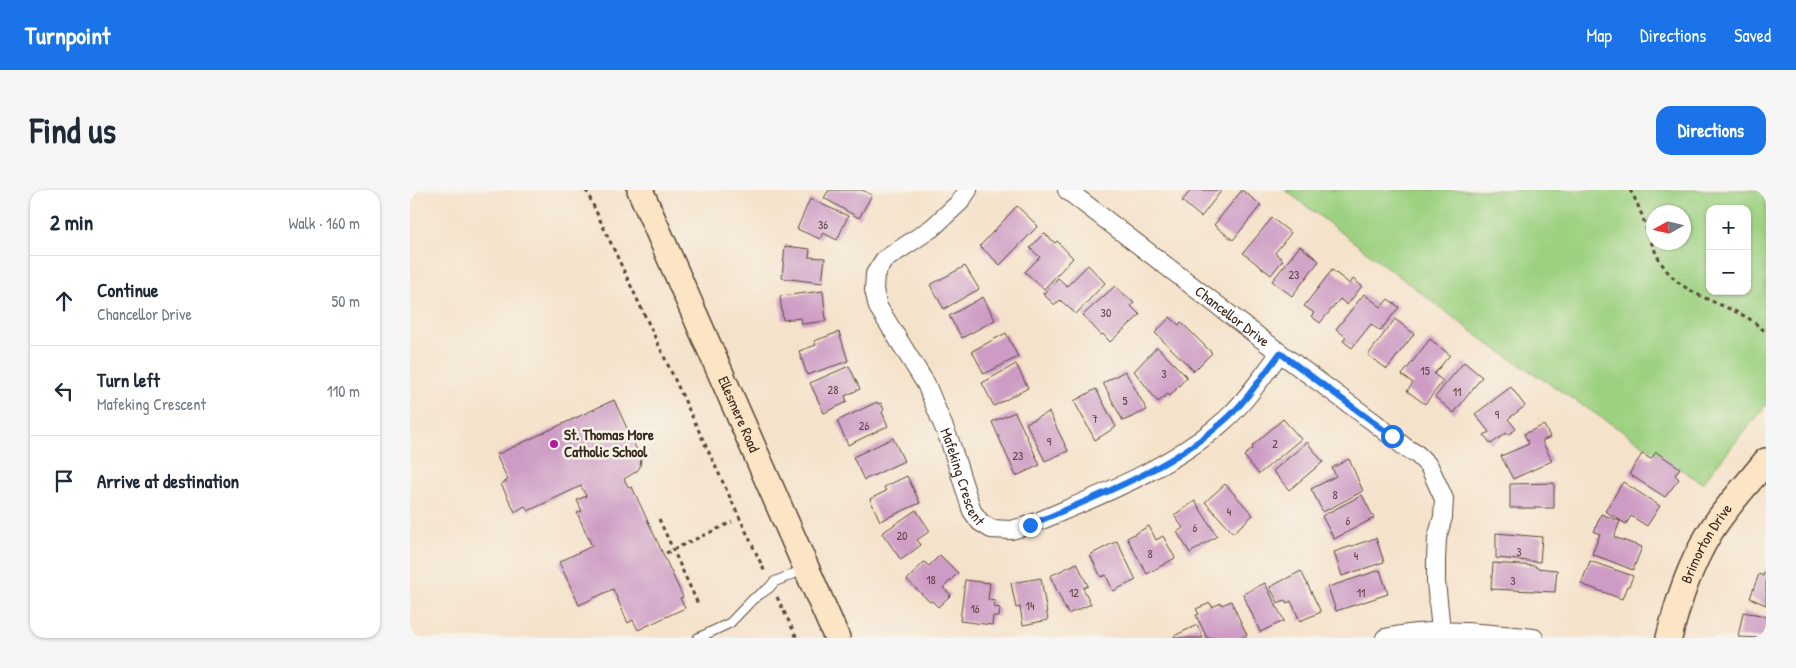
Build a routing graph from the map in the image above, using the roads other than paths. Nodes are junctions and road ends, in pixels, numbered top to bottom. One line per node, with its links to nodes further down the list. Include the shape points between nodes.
1 (640, 190): 6 (main road, Ellesmere Road)
2 (968, 190): 4 (street, Mafeking Crescent, via 932,228 884,260 875,274 874,290 878,307 926,384 950,442 972,511 991,529 1011,530 1030,525 1148,473 1225,420)
3 (1067, 190): 4 (street, Chancellor Drive)
4 (1280, 353): 7 (street, Chancellor Drive, via 1429,466 1444,499 1436,559)
5 (1766, 461): 12 (main road, Brimorton Drive, via 1715,525 1694,561 1680,594)
6 (806, 568): 8 (lane, via 774,582 730,623); 9 (main road, Ellesmere Road)
7 (1441, 630): 10 (street); 11 (street)
8 (698, 638)
9 (837, 638)
10 (1385, 638)
11 (1534, 638)
12 (1669, 638)

